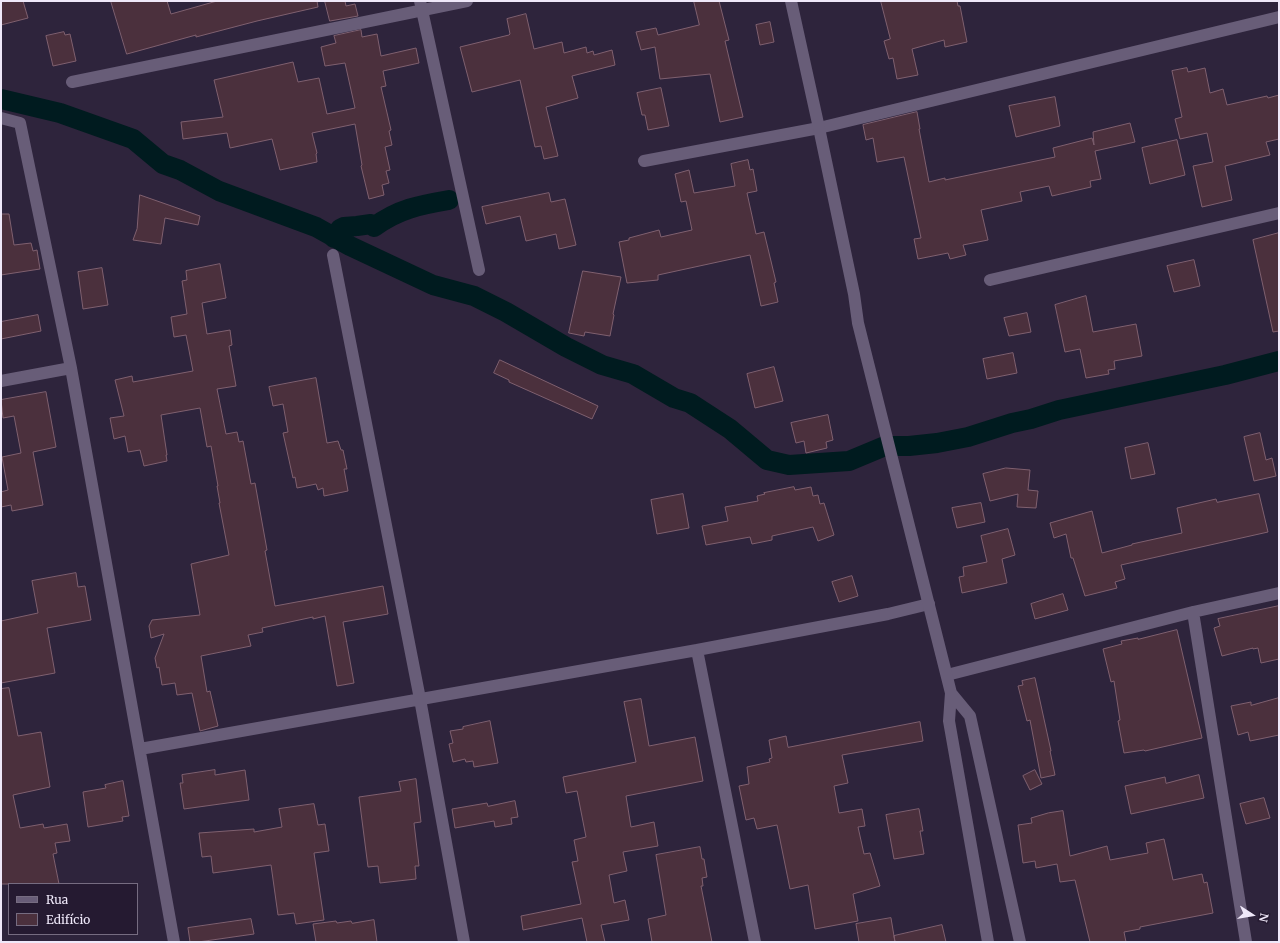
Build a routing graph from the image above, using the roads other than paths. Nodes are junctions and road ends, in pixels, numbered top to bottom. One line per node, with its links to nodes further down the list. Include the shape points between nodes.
1 (467, 1): 3 (street)
2 (791, 1): 7 (street)
3 (421, 6): 5 (street); 11 (street)
4 (1279, 17): 7 (street)
5 (72, 82)
6 (1, 118): 13 (street, via 20,123)
7 (819, 128): 8 (street); 16 (street, via 858,323)
8 (644, 162)
9 (1279, 213): 12 (street)
10 (333, 255): 21 (street)
11 (479, 270)
12 (990, 280)
13 (72, 368): 14 (street); 22 (street)
14 (1, 381)
15 (1279, 593): 17 (street)
16 (930, 604): 18 (street); 19 (street)
17 (1192, 612): 19 (street); 28 (street)
18 (697, 650): 21 (street); 25 (street)
19 (947, 675): 20 (street)
20 (951, 693): 26 (street, via 949,721); 27 (street, via 970,716)
21 (420, 699): 22 (street); 24 (street)
22 (140, 749): 23 (street)
23 (174, 942)
24 (464, 942)
25 (754, 942)
26 (988, 942)
27 (1020, 942)
28 (1246, 942)

